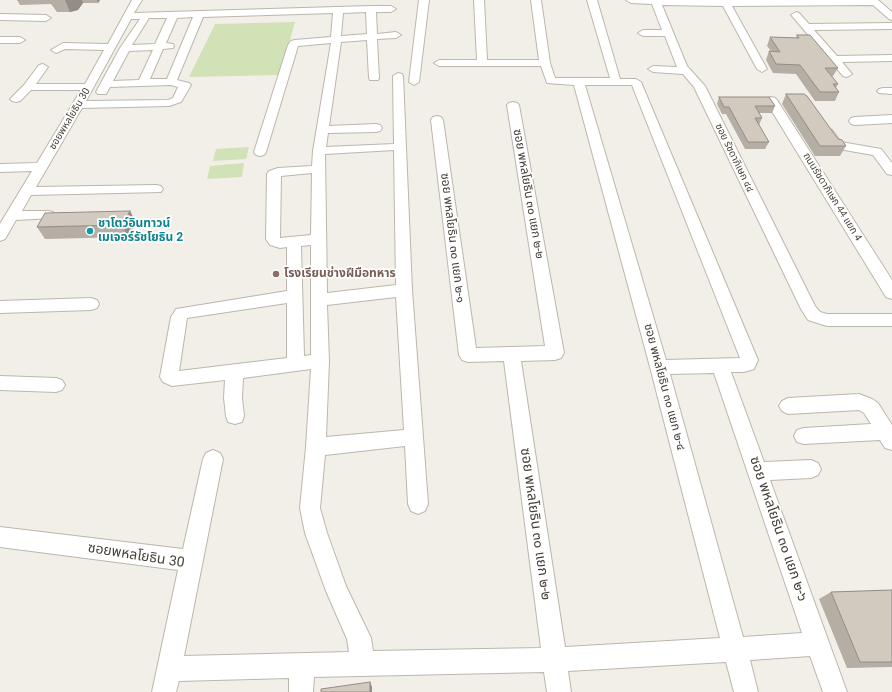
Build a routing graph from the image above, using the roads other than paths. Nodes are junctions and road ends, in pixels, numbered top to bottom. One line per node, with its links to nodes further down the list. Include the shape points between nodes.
1 (137, 0): 16 (street, ซอยพหลโยธิน 30)
2 (424, 0): 52 (street)
3 (479, 0): 41 (street)
4 (536, 0): 42 (street)
5 (592, 0): 54 (street)
6 (631, 0): 7 (street)
7 (655, 1): 10 (street); 27 (street, ซอย รัชดาภิเษก ๔๔)
8 (837, 1): 9 (street); 10 (street)
9 (874, 1): 20 (street)
10 (730, 2): 45 (street)
11 (371, 9): 12 (street); 13 (street); 29 (street)
12 (391, 9)
13 (338, 11): 14 (street); 32 (street)
14 (199, 15): 18 (street); 33 (street)
15 (796, 15): 24 (street)
16 (128, 16): 17 (street); 34 (street, ซอยพหลโยธิน 30)
17 (146, 16): 18 (street); 36 (street)
18 (173, 16): 35 (street)
19 (0, 17): 21 (street)
20 (892, 17)
21 (46, 18)
22 (846, 19): 25 (street)
23 (892, 26): 25 (street)
24 (806, 27): 25 (street); 39 (street)
25 (854, 27)
26 (643, 33): 27 (street)
27 (668, 33): 46 (street, ซอย รัชดาภิเษก ๔๔)
28 (396, 35): 29 (street)
29 (374, 36): 32 (street); 49 (street)
30 (0, 40): 31 (street)
31 (20, 40)
32 (336, 41): 70 (street); 73 (street, via 299,42 293,45)
33 (186, 46): 35 (street); 51 (street)
34 (111, 47): 37 (street, via 64,46); 57 (street, ซอยพหลโยธิน 30)
35 (159, 47): 36 (street); 50 (street)
36 (125, 48): 55 (street)
37 (56, 50)
38 (892, 58): 39 (street)
39 (833, 59): 47 (street)
40 (439, 63): 41 (street)
41 (482, 63): 42 (street)
42 (545, 63): 53 (street, via 551,81)
43 (43, 67): 56 (street)
44 (653, 69): 46 (street)
45 (762, 69)
46 (684, 71): 59 (street, ซอย รัชดาภิเษก ๔๔, via 695,81)
47 (847, 74)
48 (398, 76): 85 (street)
49 (374, 78)
50 (143, 82): 51 (street); 55 (street)
51 (171, 82): 62 (street, via 185,85 177,100 173,102)
52 (414, 82)
53 (579, 82): 54 (street); 96 (street, ซอย พหลโยธิน ๓๐ แยก ๒-๔)
54 (616, 82): 95 (street, via 636,82 749,360 748,364 744,365)
55 (107, 84): 62 (street)
56 (28, 87): 57 (street); 58 (street)
57 (88, 87): 63 (street, ซอยพหลโยธิน 30)
58 (16, 99)
59 (706, 100): 60 (street); 91 (street, ซอย รัชดาภิเษก ๔๔, via 814,316 827,320)
60 (721, 100)
61 (757, 100): 86 (street, ถนนรัชดาภิเษก 44 แยก 4, via 778,100)
62 (95, 104): 63 (street)
63 (78, 105): 74 (street, ซอยพหลโยธิน 30)
64 (513, 105): 92 (street, ซอย พหลโยธิน ๓๐ แยก ๒-๒, via 555,354)
65 (892, 119): 67 (street)
66 (437, 120): 92 (street, ซอย พหลโยธิน ๓๐ แยก ๒-๑, via 468,355)
67 (855, 121)
68 (821, 122): 77 (street, via 837,144 846,148 877,152)
69 (376, 128): 70 (street)
70 (322, 130): 72 (street)
71 (390, 147): 72 (street)
72 (319, 150): 76 (street)
73 (260, 152)
74 (41, 167): 75 (street); 79 (street, ซอยพหลโยธิน 30)
75 (0, 168)
76 (319, 169): 83 (street); 84 (street, via 274,174 273,239 280,243)
77 (892, 171)
78 (156, 189): 79 (street)
79 (27, 192): 81 (street, ซอยพหลโยธิน 30)
80 (48, 215): 81 (street)
81 (12, 216): 82 (street, ซอยพหลโยธิน 30)
82 (0, 236)
83 (318, 239): 84 (street); 88 (street)
84 (294, 242): 87 (street)
85 (404, 290): 88 (street); 103 (street)
86 (892, 293)
87 (294, 296): 94 (street); 97 (street, via 187,312 179,317 169,377 172,379)
88 (318, 300): 93 (street)
89 (91, 304): 90 (street)
90 (0, 307)
91 (892, 320)
92 (512, 355): 114 (street, ซอย พหลโยธิน ๓๐ แยก ๒-๒)
93 (320, 361): 94 (street); 105 (street)
94 (296, 364): 97 (street)
95 (720, 366): 96 (street); 108 (street, ซอย พหลโยธิน ๓๐ แยก ๒-๖)
96 (659, 367): 113 (street, ซอย พหลโยธิน ๓๐ แยก ๒-๔)
97 (234, 372): 101 (street)
98 (0, 383): 99 (street)
99 (56, 385)
100 (788, 406): 104 (street, via 859,402 866,404)
101 (235, 416)
102 (804, 436): 104 (street)
103 (413, 437): 105 (street); 109 (street)
104 (888, 437)
105 (316, 447): 115 (street, via 310,508 337,592 359,638)
106 (212, 459): 111 (street)
107 (811, 469): 108 (street)
108 (758, 471): 112 (street, ซอย พหลโยธิน ๓๐ แยก ๒-๖)
109 (418, 504)
110 (0, 537): 111 (street, ซอยพหลโยธิน 30)
111 (190, 561): 117 (street, ซอยพหลโยธิน 30)
112 (819, 644): 113 (street); 122 (street, ซอย พหลโยธิน ๓๐ แยก ๒-๖)
113 (734, 649): 114 (street); 121 (street, ซอย พหลโยธิน ๓๐ แยก ๒-๔)
114 (554, 660): 115 (street); 120 (street, ซอย พหลโยธิน ๓๐ แยก ๒-๒)
115 (362, 664): 116 (street)
116 (302, 666): 117 (street); 119 (street)
117 (168, 669): 118 (street, ซอยพหลโยธิน 30)
118 (164, 692)
119 (301, 692)
120 (559, 692)
121 (746, 692)
122 (835, 692)

